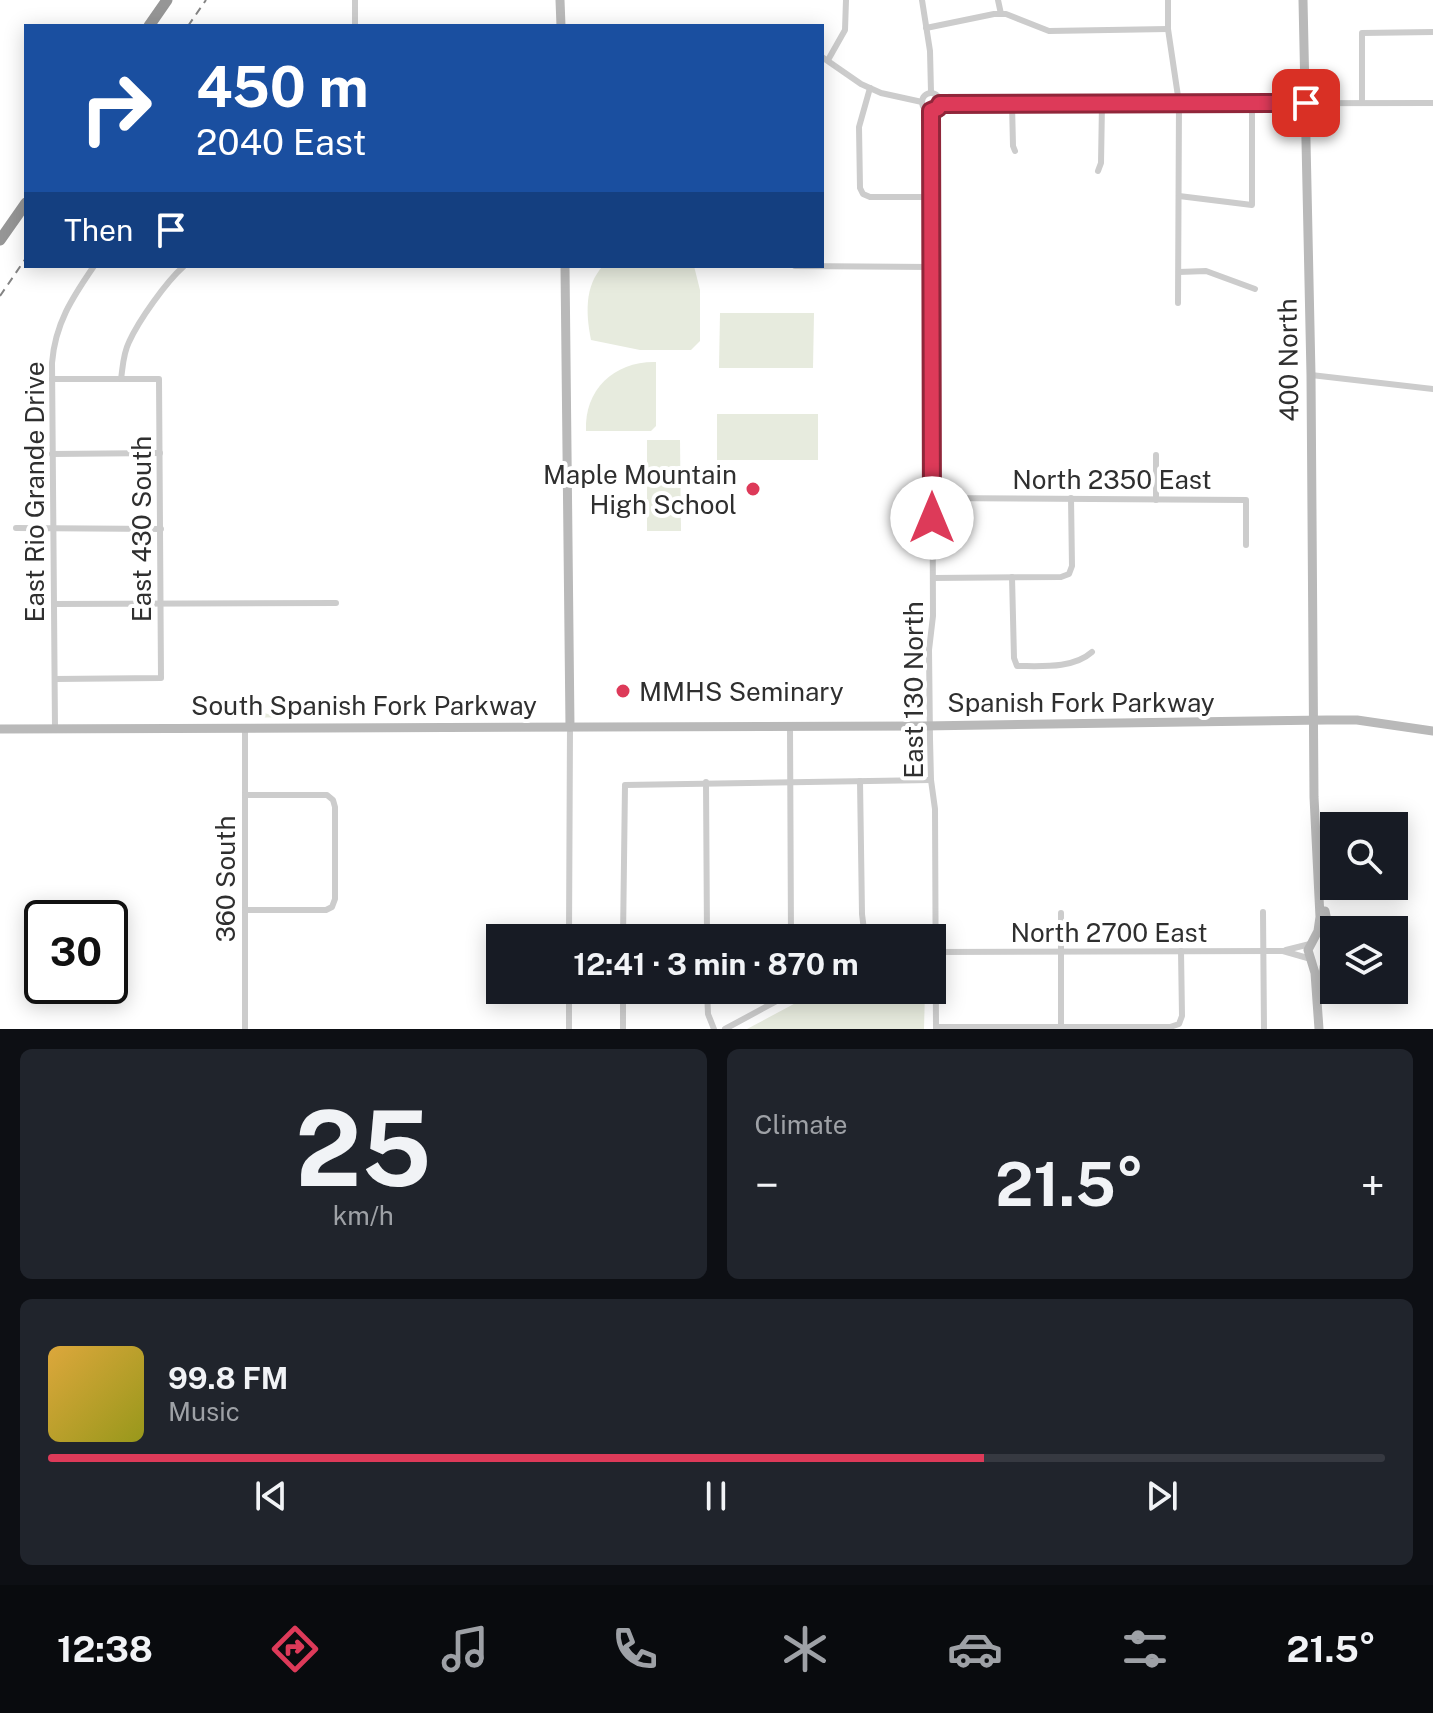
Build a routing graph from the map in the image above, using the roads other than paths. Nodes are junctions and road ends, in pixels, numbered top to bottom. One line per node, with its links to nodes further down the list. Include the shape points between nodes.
1 (167, 0): 10 (highway)
2 (355, 0): 11 (street)
3 (560, 0): 12 (street)
4 (846, 0): 16 (street, via 845,30)
5 (922, 0): 13 (street)
6 (998, 0): 9 (street)
7 (1168, 0): 14 (street)
8 (1303, 0): 22 (street, 400 North)
9 (1001, 14): 13 (street); 14 (street, via 1049,31)
10 (150, 24)
11 (355, 24)
12 (561, 24)
13 (926, 28): 18 (street)
14 (1168, 29): 20 (street)
15 (1433, 32): 23 (street, via 1362,33)
16 (825, 58): 17 (street)
17 (870, 88): 19 (street); 32 (street, via 859,127 863,194)
18 (931, 92): 19 (street); 25 (street)
19 (922, 102): 28 (street)
20 (1179, 103): 21 (street); 27 (street); 31 (street)
21 (1252, 103): 22 (street); 31 (street, via 1252,205)
22 (1306, 103): 23 (street); 43 (street, 400 North)
23 (1362, 103): 24 (street)
24 (1433, 103)
25 (940, 104): 26 (street); 28 (street)
26 (1012, 104): 27 (street); 29 (street)
27 (1102, 104): 30 (street)
28 (931, 111): 32 (street, East 130 North)
29 (1015, 151)
30 (1098, 171)
31 (1179, 196): 40 (street)
32 (931, 197): 36 (street, East 130 North)
33 (24, 206): 34 (highway)
34 (0, 240)
35 (824, 266): 36 (street)
36 (931, 267): 50 (street, East 130 North)
37 (93, 268): 44 (street, East Rio Grande Drive, via 59,323)
38 (182, 268): 45 (street, via 129,340)
39 (565, 268): 67 (street)
40 (1179, 272): 41 (street, via 1206,271); 42 (street)
41 (1255, 289)
42 (1178, 303)
43 (1311, 375): 46 (street); 64 (street, 400 North)
44 (52, 379): 45 (street); 48 (street, East Rio Grande Drive)
45 (121, 379): 47 (street, East 430 South, via 159,379)
46 (1433, 389)
47 (160, 453): 48 (street); 55 (street, East 430 South)
48 (52, 454): 54 (street, East Rio Grande Drive)
49 (1156, 455): 52 (street)
50 (932, 498): 51 (street, North 2350 East); 58 (street, East 130 North)
51 (1071, 498): 52 (street, North 2350 East); 57 (street, via 1069,574)
52 (1156, 500): 56 (street, North 2350 East, via 1246,500)
53 (16, 528): 54 (street)
54 (53, 529): 55 (street); 61 (street, East Rio Grande Drive)
55 (161, 529): 59 (street, East 430 South)
56 (1246, 545)
57 (1012, 577): 58 (street); 62 (street, via 1017,666 1054,666 1085,659)
58 (933, 578): 66 (street, East 130 North)
59 (161, 603): 60 (street); 61 (street); 63 (street, East 430 South, via 161,678)
60 (336, 603)
61 (54, 604): 63 (street, East Rio Grande Drive)
62 (1092, 652)
63 (55, 679): 69 (street, East Rio Grande Drive)
64 (1315, 720): 66 (street, Spanish Fork Parkway); 72 (street, Spanish Fork Parkway); 81 (street, 400 North); 89 (street, 400 North, via 1320,917)
65 (728, 726): 67 (street, South Spanish Fork Parkway); 68 (street, Spanish Fork Parkway)
66 (930, 726): 68 (street, Spanish Fork Parkway); 73 (street, East 130 North)
67 (570, 727): 70 (street, South Spanish Fork Parkway); 82 (street)
68 (790, 727): 74 (street)
69 (55, 728): 70 (street, South Spanish Fork Parkway); 71 (street, South Spanish Fork Parkway)
70 (245, 728): 77 (street, 360 South)
71 (0, 729)
72 (1433, 731)
73 (931, 780): 75 (street); 87 (street, East 130 North)
74 (790, 781): 75 (street); 76 (street); 85 (street)
75 (860, 781): 86 (street)
76 (706, 782): 83 (street, via 625,785); 84 (street)
77 (245, 795): 78 (street, 360 South); 78 (street, via 324,795 335,804 332,907)
78 (245, 910): 106 (street, 360 South)
79 (1263, 912): 91 (street)
80 (1061, 913): 94 (street)
81 (1329, 916)
82 (569, 924)
83 (623, 924)
84 (707, 924)
85 (791, 924)
86 (863, 924)
87 (934, 924)
88 (1320, 938): 89 (street)
89 (1311, 943): 92 (street, North 2700 East); 95 (street)
90 (1181, 951): 91 (street, North 2700 East); 94 (street, North 2700 East); 105 (street, via 1179,1024)
91 (1263, 951): 92 (street, North 2700 East); 111 (street)
92 (1283, 951): 95 (street, North 2700 East)
93 (946, 952): 94 (street, North 2700 East)
94 (1061, 952): 105 (street)
95 (1312, 960): 96 (street); 103 (street)
96 (1320, 962)
97 (1320, 1000): 103 (street)
98 (569, 1004): 107 (street)
99 (623, 1004): 108 (street)
100 (708, 1004): 109 (street)
101 (770, 1004): 110 (street)
102 (935, 1004): 104 (street, East 130 North)
103 (1318, 1026)
104 (936, 1028): 105 (street)
105 (1061, 1028)
106 (245, 1029)
107 (569, 1029)
108 (623, 1029)
109 (714, 1029)
110 (725, 1029)
111 (1264, 1029)

